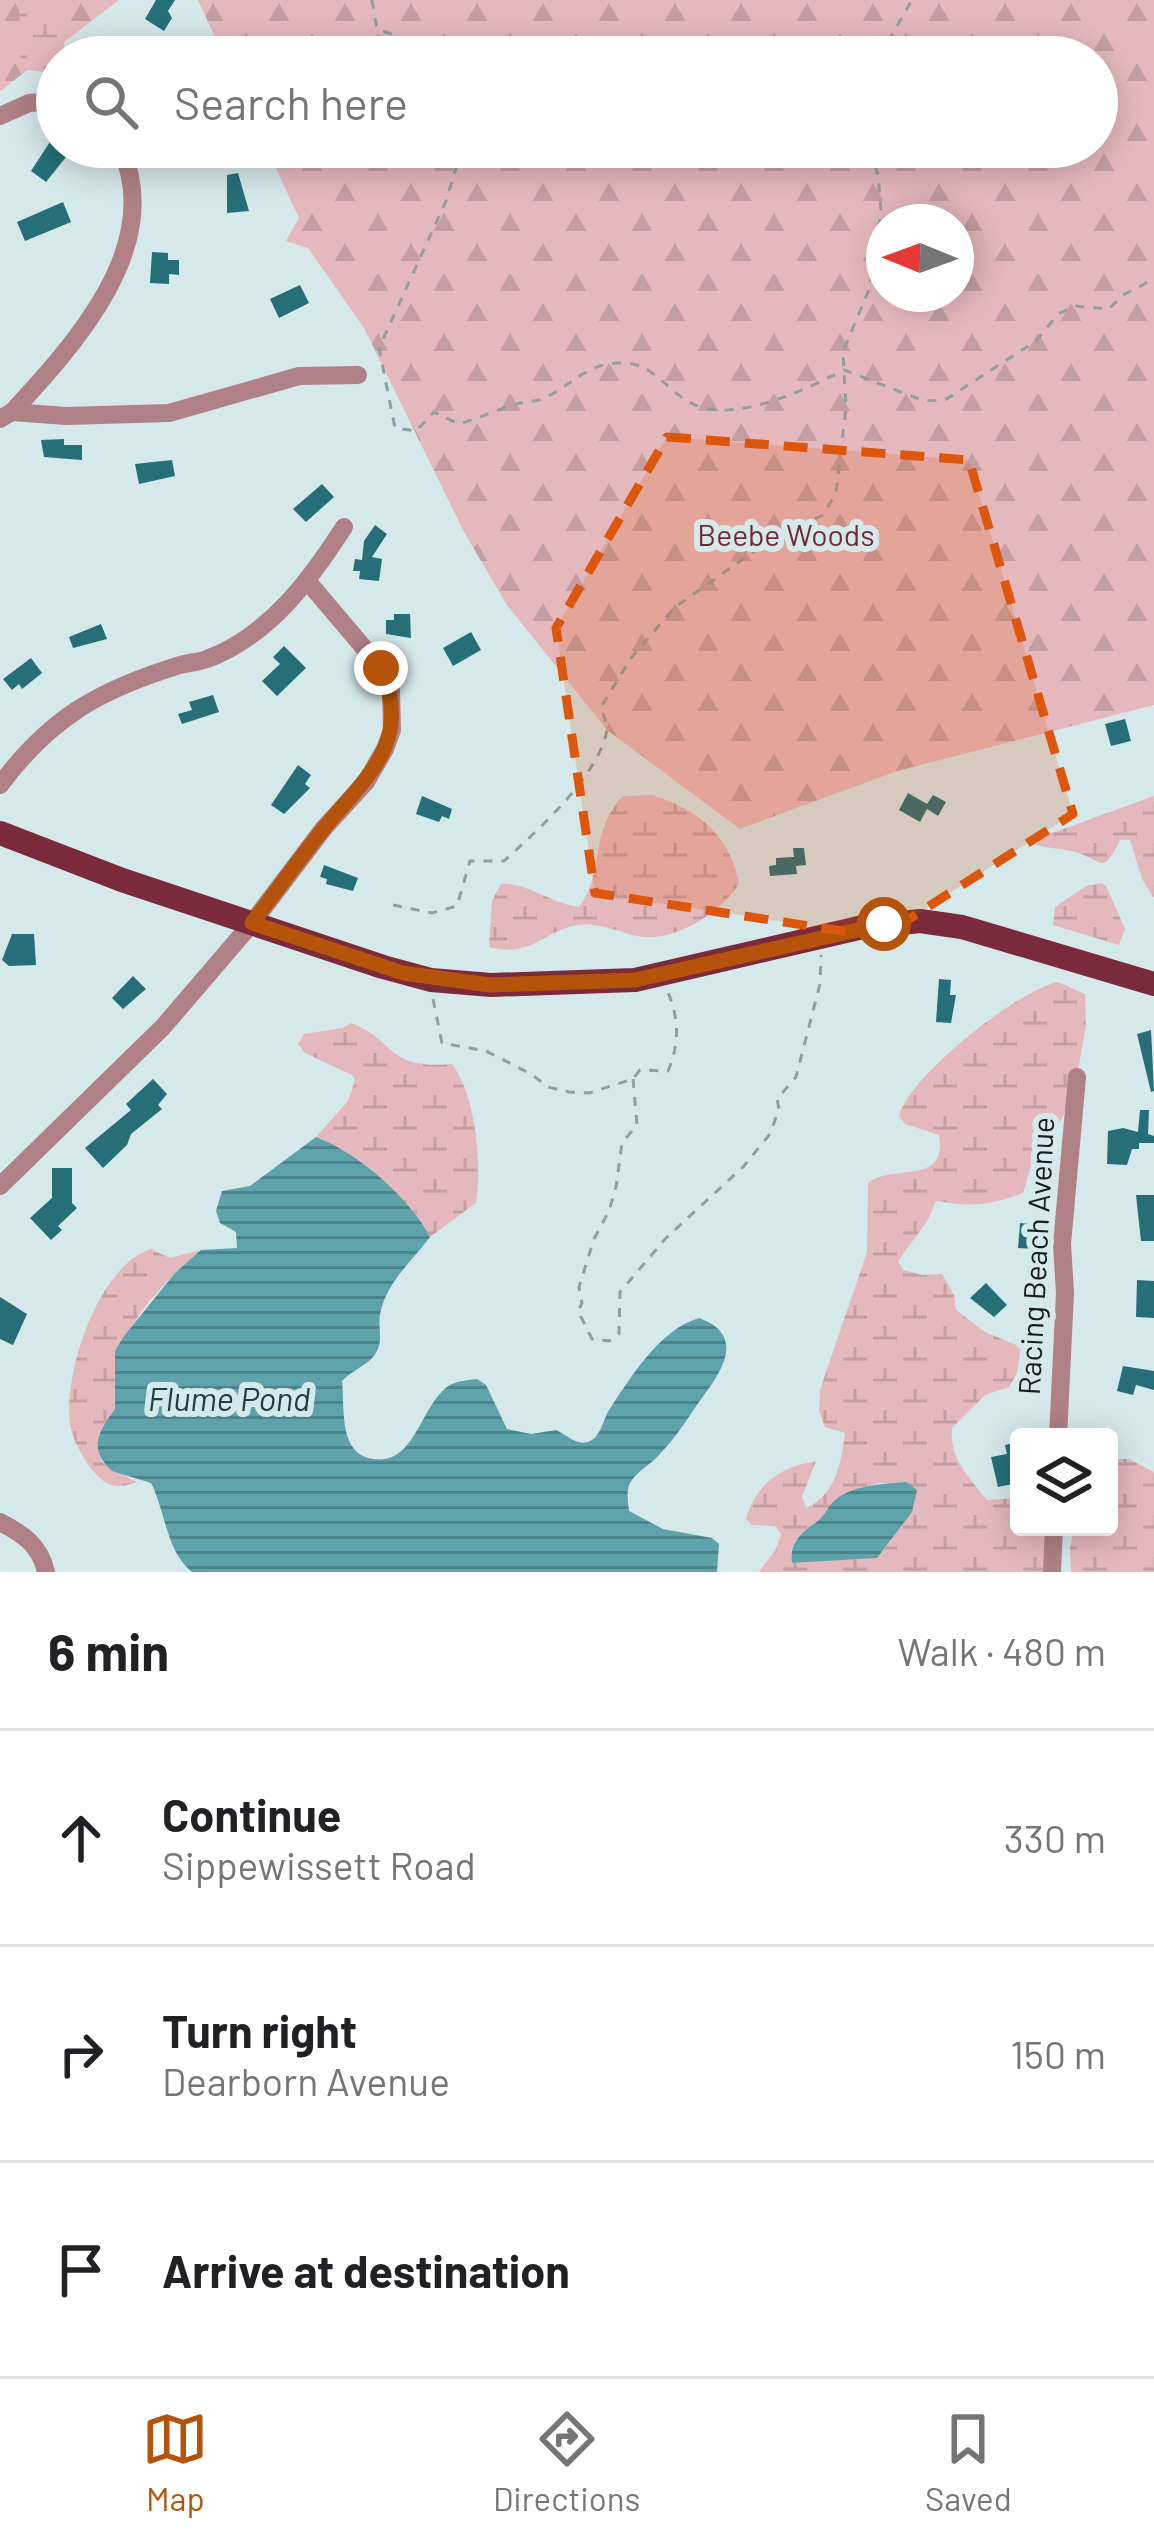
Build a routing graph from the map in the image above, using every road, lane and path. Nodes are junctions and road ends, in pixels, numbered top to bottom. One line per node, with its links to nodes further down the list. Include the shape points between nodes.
1 (372, 0): 3 (path, via 377,29)
2 (912, 0): 4 (path)
3 (397, 36)
4 (891, 36)
5 (36, 102): 6 (street)
6 (0, 116)
7 (127, 168): 13 (street, via 132,212 94,315)
8 (456, 168): 11 (path, via 379,348 395,428 416,431 434,412 459,424 539,400 582,371 619,362 646,366 697,406 788,398)
9 (876, 168): 11 (path, via 881,211 870,287 843,352)
10 (1154, 279): 11 (path, via 1109,309 1075,306 1058,314 1036,340 945,400 924,401)
11 (844, 370): 18 (path, via 842,466 823,515 767,542 674,608 608,694 608,730 574,788 504,861 470,861 457,906 432,913)
12 (358, 375): 13 (street, via 299,376 169,413)
13 (6, 415)
14 (344, 527): 15 (street)
15 (309, 583): 16 (street, via 208,659 74,710); 19 (street, via 381,668 392,730 366,782)
16 (0, 785)
17 (0, 832): 19 (main road)
18 (393, 905)
19 (252, 923): 22 (main road); 26 (street, via 137,1056)
20 (813, 940): 21 (main road); 23 (main road, via 884,924 940,923); 25 (path, via 823,964 814,1012 770,1134 620,1292 619,1334 609,1342 586,1330 579,1287 609,1211 622,1143 637,1125)
21 (660, 976): 22 (main road); 25 (path, via 675,1010 675,1056 668,1071 640,1070)
22 (431, 980): 25 (path, via 442,1043 486,1052 569,1092)
23 (1154, 984)
24 (1077, 1077): 27 (street, Racing Beach Avenue)
25 (633, 1079)
26 (0, 1186)
27 (1058, 1428)
28 (0, 1522): 30 (street, via 32,1542)
29 (1054, 1536): 31 (street)
30 (46, 1572)
31 (1052, 1572)

